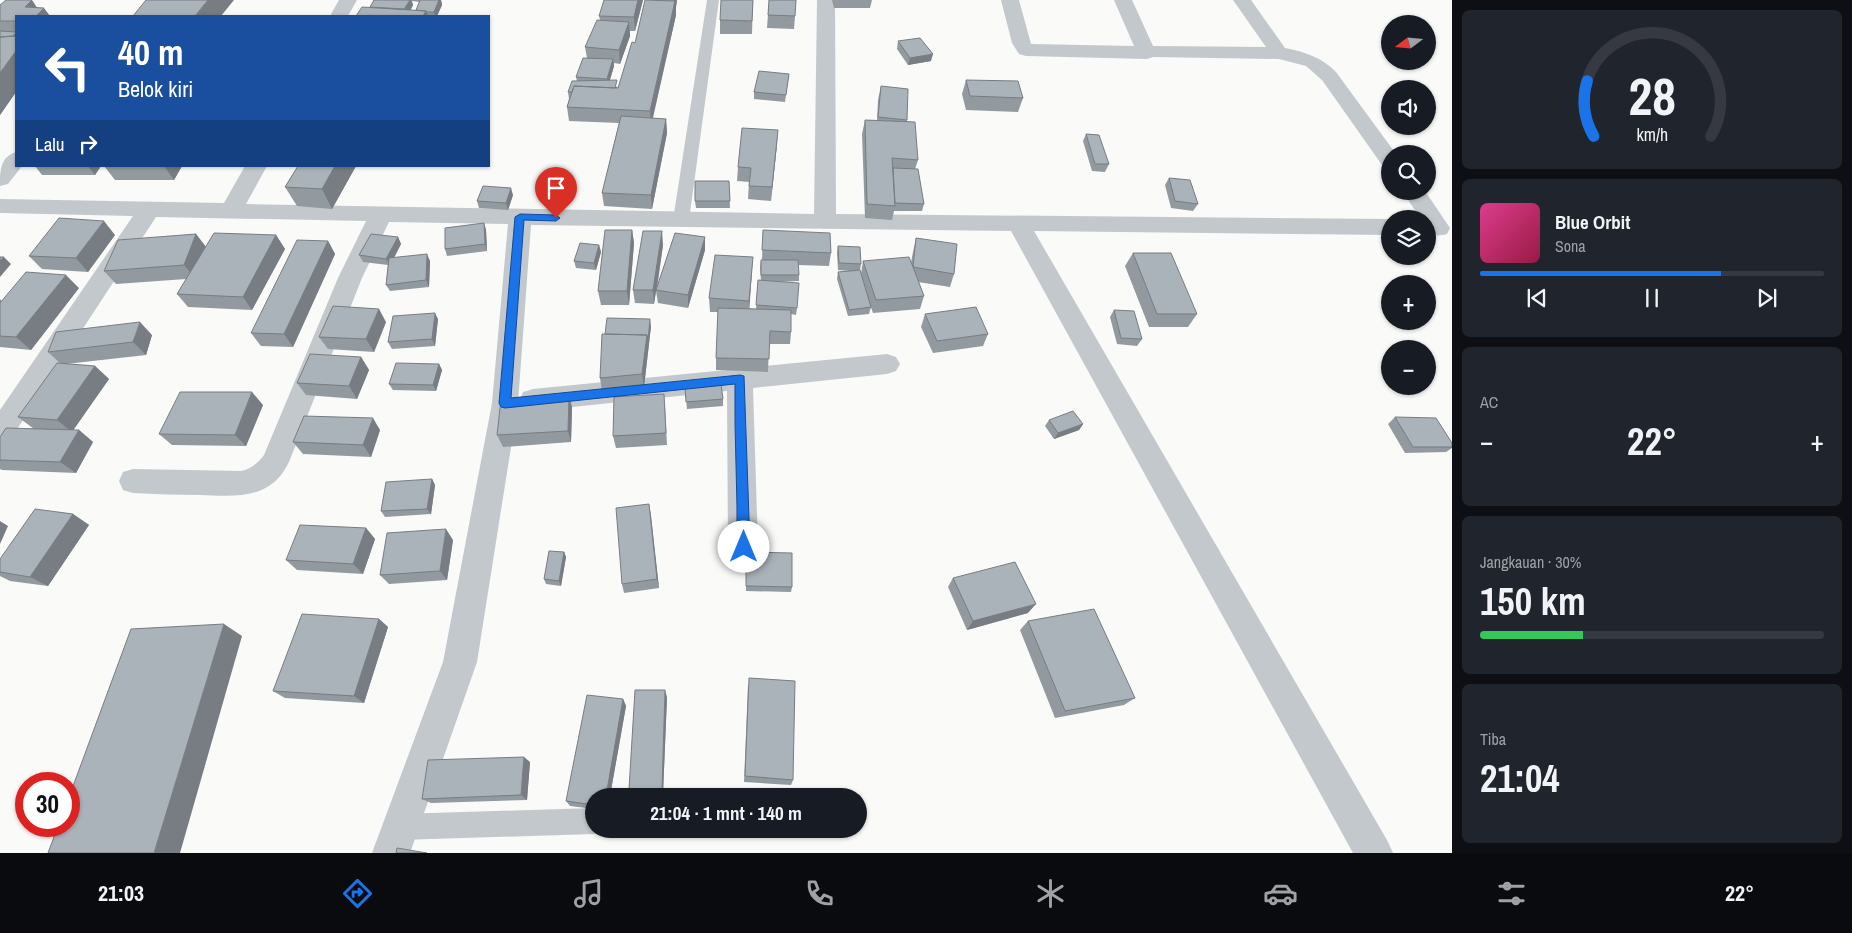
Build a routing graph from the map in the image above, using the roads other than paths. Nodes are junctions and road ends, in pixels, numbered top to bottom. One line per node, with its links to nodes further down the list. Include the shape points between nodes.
1 (348, 0): 7 (street)
2 (713, 0): 20 (lane)
3 (826, 0): 21 (street)
4 (1010, 0): 8 (street, via 1021,43 1026,50)
5 (1123, 0): 8 (street)
6 (1242, 0): 9 (street)
7 (340, 15)
8 (1147, 53): 9 (street)
9 (1278, 53): 10 (street, via 1294,55 1320,66)
10 (1381, 148)
11 (15, 160): 13 (street)
12 (255, 167): 17 (street)
13 (0, 179)
14 (1419, 200): 24 (street)
15 (0, 206): 16 (street)
16 (150, 209): 17 (street); 28 (street)
17 (231, 211): 18 (street)
18 (380, 214): 19 (street); 29 (street, via 269,472 255,481 241,484)
19 (520, 217): 20 (street); 27 (street)
20 (681, 220): 21 (street)
21 (825, 221): 22 (street)
22 (1018, 222): 23 (street); 33 (street)
23 (1381, 227)
24 (1439, 228)
25 (887, 364): 26 (street)
26 (740, 379): 27 (street); 30 (street)
27 (505, 403): 32 (street, via 460,662)
28 (0, 432)
29 (133, 481)
30 (744, 547)
31 (585, 822): 32 (lane)
32 (395, 840)
33 (1374, 853)

